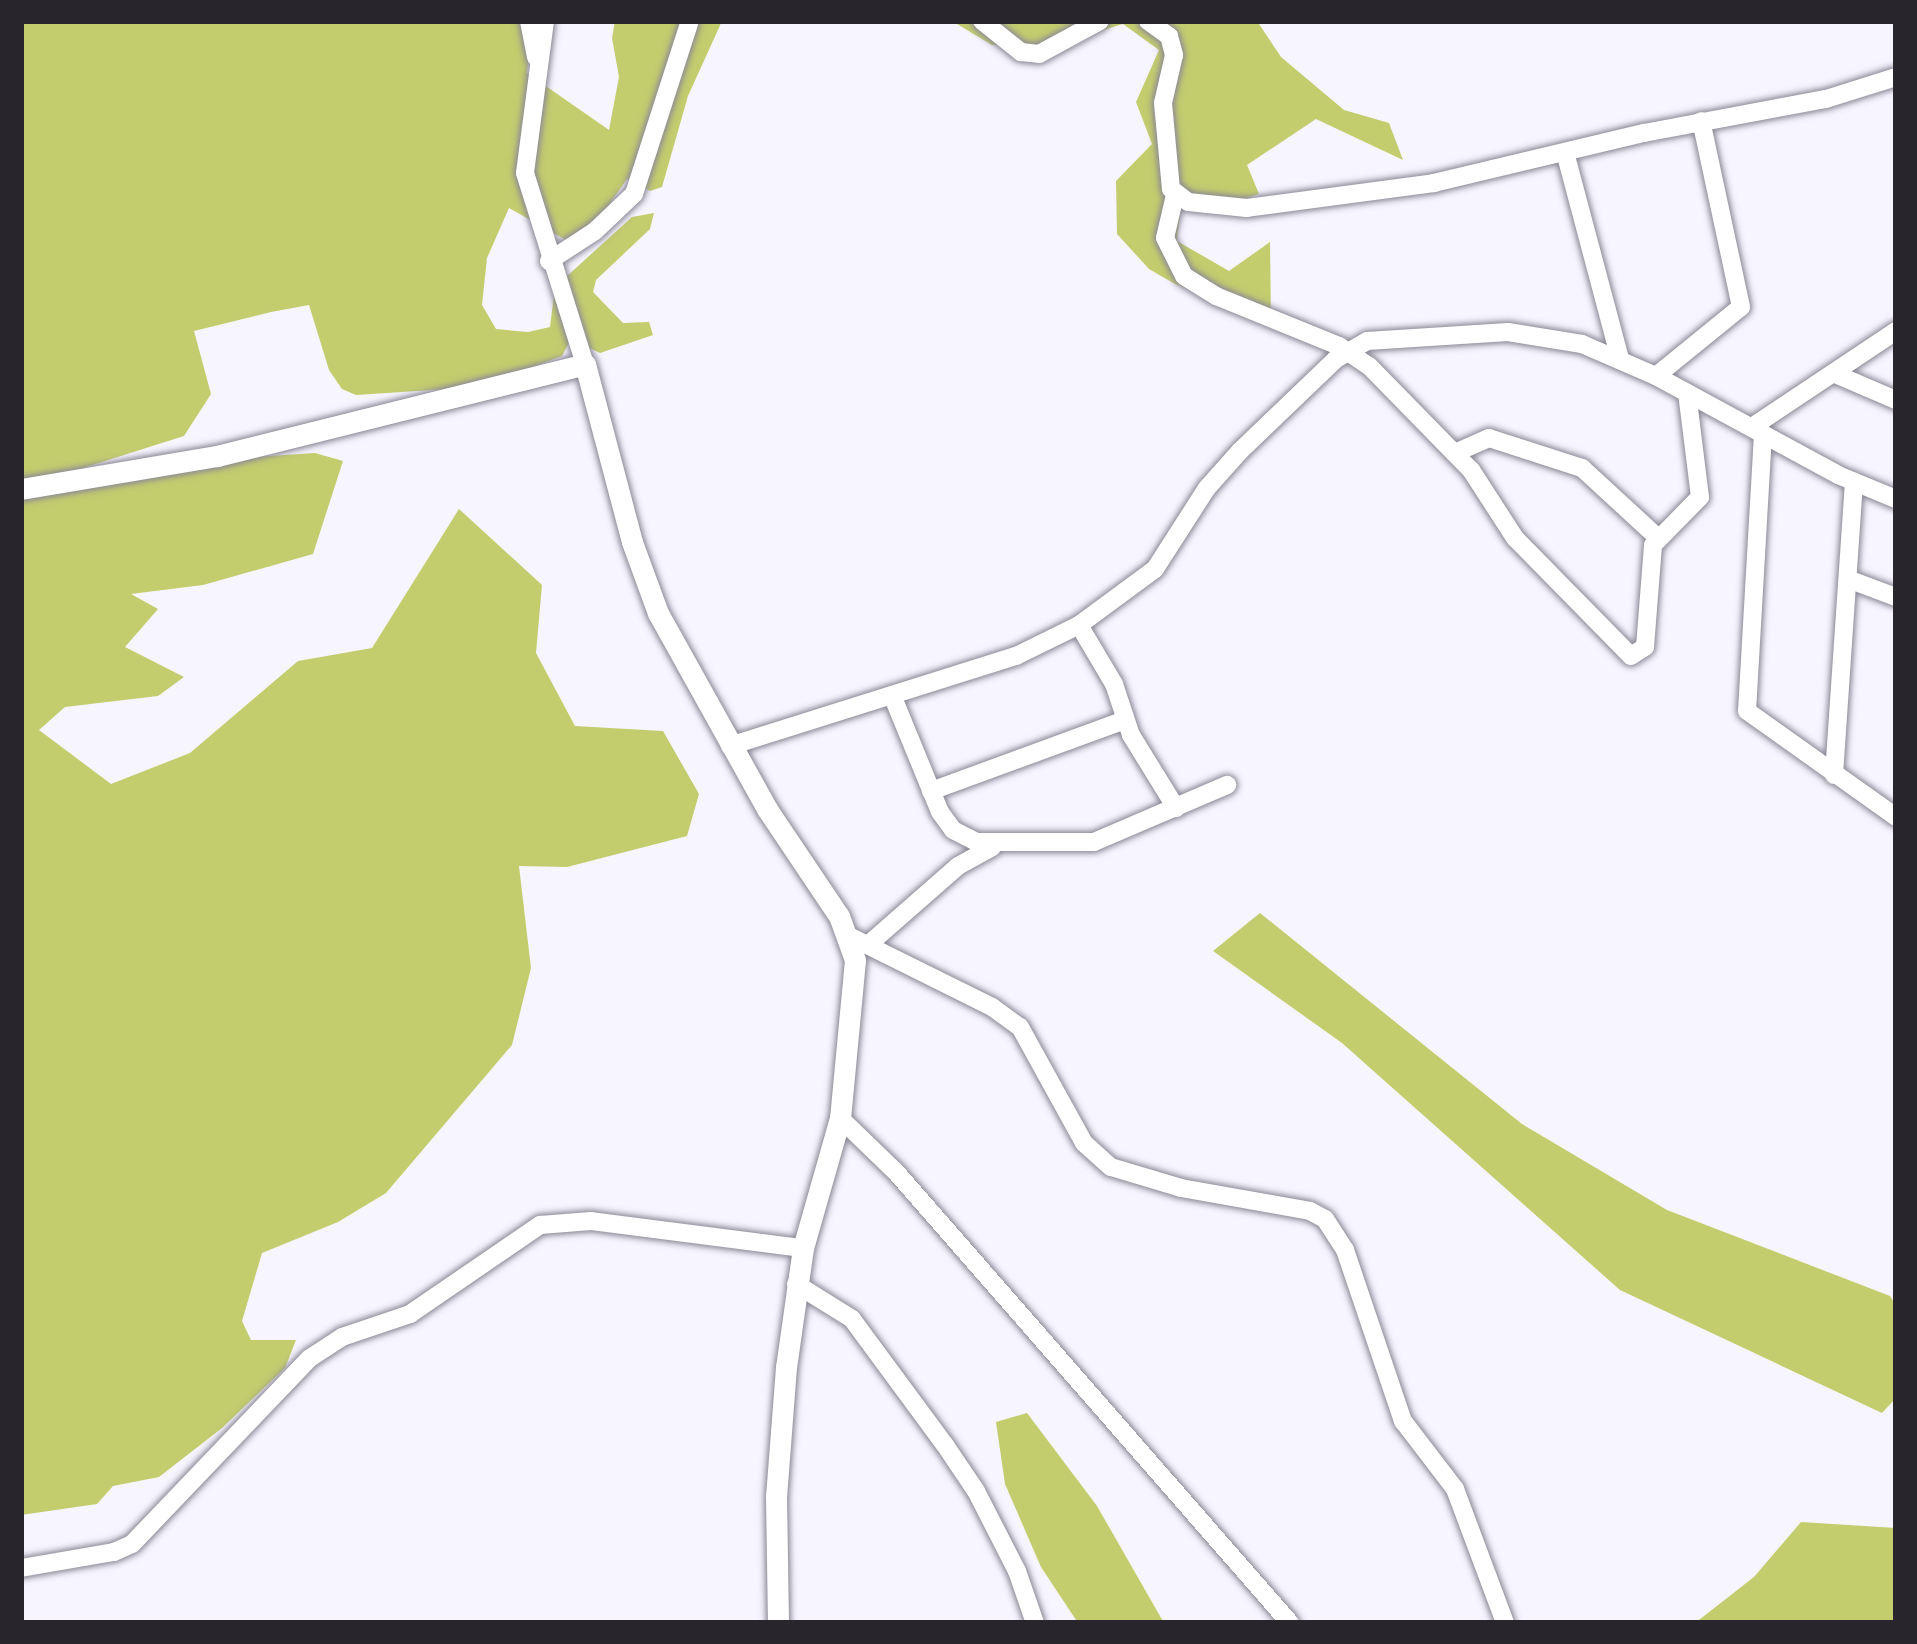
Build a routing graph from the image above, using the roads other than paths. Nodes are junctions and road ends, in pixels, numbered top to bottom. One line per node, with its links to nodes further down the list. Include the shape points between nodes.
1 (529, 21): 7 (street)
2 (545, 21): 7 (street)
3 (690, 21): 12 (street, via 634,194)
4 (982, 21): 5 (street, via 1021,52 1039,53)
5 (1100, 21)
6 (1148, 21): 11 (street, via 1169,36 1174,55 1163,103)
7 (538, 68): 12 (street, via 526,173)
8 (1896, 77): 9 (street)
9 (1701, 122): 10 (street); 18 (street, via 1742,307)
10 (1566, 156): 11 (street, via 1275,208); 15 (street)
11 (1175, 195): 14 (street, via 1165,238 1184,276)
12 (549, 261): 16 (street)
13 (1896, 331): 17 (street)
14 (1347, 350): 15 (street, via 1379,339 1508,332); 22 (street); 29 (street, via 1223,469 1155,568)
15 (1620, 359): 18 (street)
16 (584, 364): 24 (street, via 217,456); 32 (street, via 649,591)
17 (1833, 374): 20 (street); 21 (street)
18 (1657, 376): 19 (street)
19 (1687, 393): 21 (street); 26 (street, via 1700,497)
20 (1896, 400)
21 (1757, 430): 23 (street); 33 (street, via 1747,710)
22 (1455, 452): 26 (street, via 1489,438 1582,468); 26 (street, via 1515,538 1631,656 1645,646)
23 (1854, 482): 25 (street); 27 (street)
24 (21, 490)
25 (1896, 499)
26 (1657, 537)
27 (1848, 579): 28 (street); 33 (street)
28 (1896, 597)
29 (1079, 625): 30 (street, via 1027,651); 31 (street)
30 (892, 694): 32 (street); 35 (street)
31 (1125, 720): 35 (street); 36 (street)
32 (730, 746): 39 (street)
33 (1834, 775): 37 (street)
34 (1227, 785): 36 (street)
35 (932, 791): 38 (street, via 952,830)
36 (1176, 808): 38 (street, via 1094,842)
37 (1896, 817)
38 (992, 847): 39 (street)
39 (859, 940): 40 (street); 47 (street, via 1020,1027 1084,1143 1111,1167 1325,1220 1345,1250 1403,1421 1455,1489)
40 (840, 1118): 41 (street); 46 (street)
41 (802, 1248): 42 (street); 43 (street, via 591,1220 540,1225 410,1314 342,1337 310,1358 132,1544)
42 (796, 1284): 44 (street, via 778,1448); 45 (street, via 852,1319 945,1445 1017,1571)
43 (21, 1568)
44 (778, 1623)
45 (1035, 1623)
46 (1290, 1623)
47 (1505, 1623)

